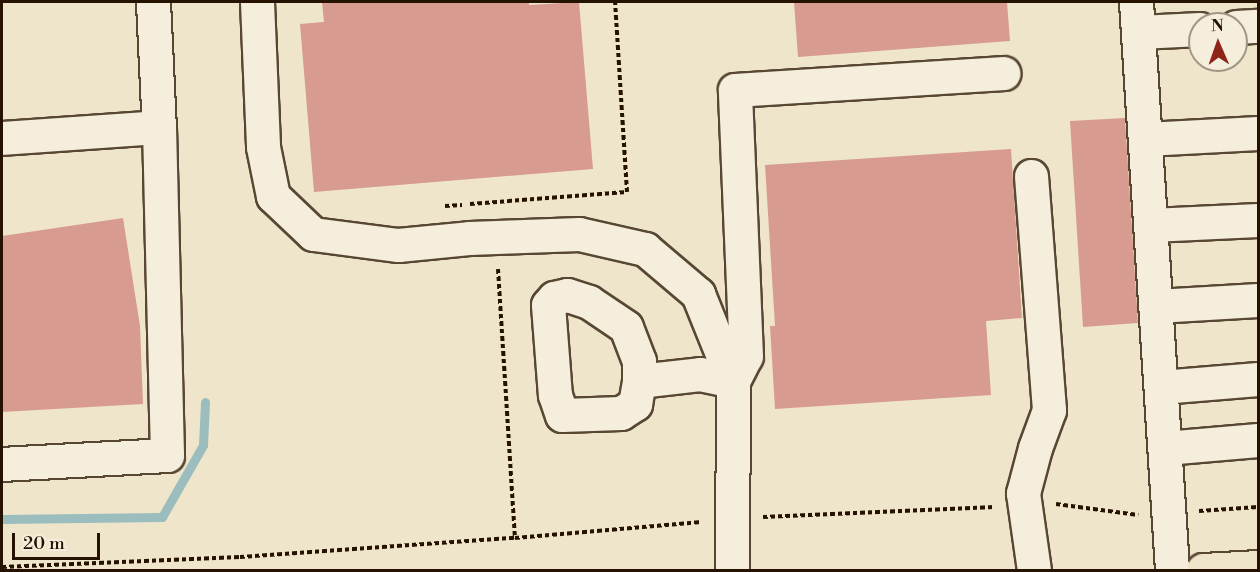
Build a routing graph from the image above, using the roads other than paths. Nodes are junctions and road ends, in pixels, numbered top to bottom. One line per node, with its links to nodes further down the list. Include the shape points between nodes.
1 (153, 2): 6 (lane)
2 (257, 2): 17 (lane, via 263,147 273,196 313,234 398,245 579,234 645,249 698,294)
3 (1138, 17): 4 (lane); 9 (lane)
4 (1188, 27)
5 (1003, 73): 17 (lane, via 735,90 746,356)
6 (159, 127): 8 (lane); 21 (lane, via 167,455)
7 (1258, 133): 9 (lane)
8 (2, 138)
9 (1145, 139): 12 (lane)
10 (1031, 176): 24 (lane, via 1049,410 1023,494)
11 (1258, 219): 12 (lane)
12 (1151, 225): 14 (lane)
13 (1258, 300): 14 (lane)
14 (1156, 306): 18 (lane)
15 (1258, 379): 18 (lane)
16 (639, 381): 17 (lane, via 700,374)
17 (733, 381): 23 (lane)
18 (1161, 387): 20 (lane)
19 (1258, 440): 20 (lane)
20 (1165, 448): 25 (lane)
21 (2, 464)
22 (1258, 567): 26 (main road)
23 (732, 570)
24 (1034, 570)
25 (1172, 570)
26 (1203, 570)

